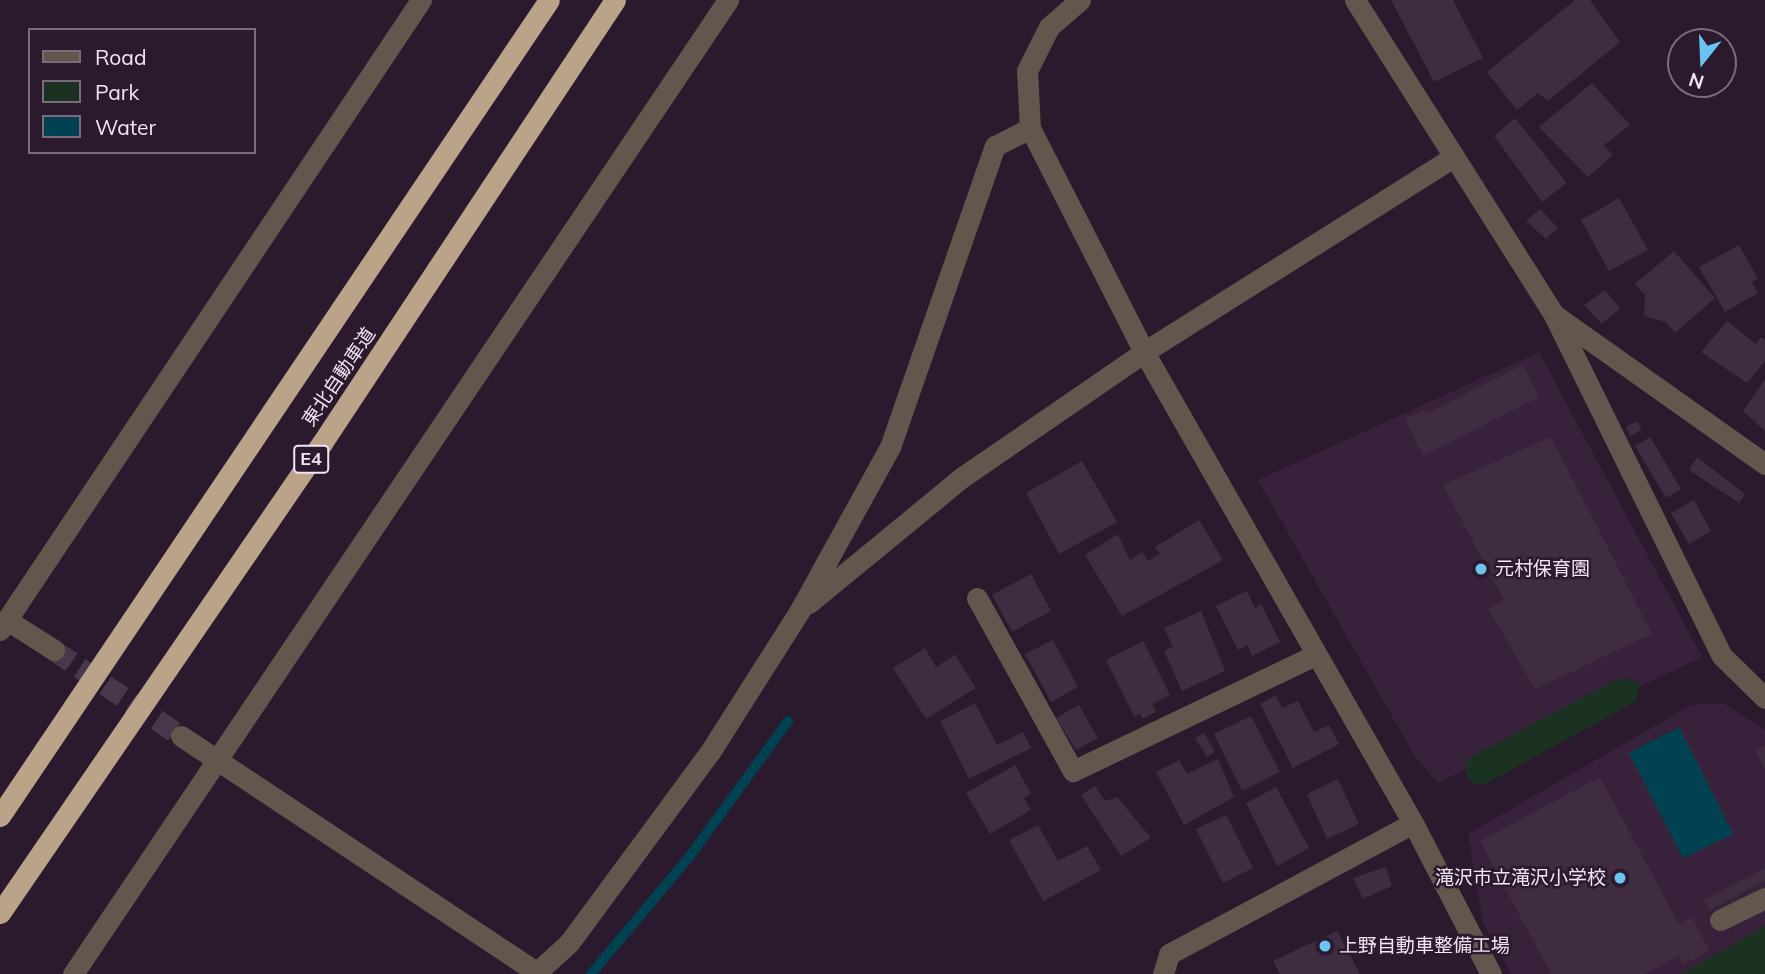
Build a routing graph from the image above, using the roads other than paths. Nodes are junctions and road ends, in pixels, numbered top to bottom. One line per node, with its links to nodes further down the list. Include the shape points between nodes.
1 (421, 0): 14 (street)
2 (549, 0): 20 (highway, 東北自動車道)
3 (615, 0): 23 (highway, 東北自動車道 / E4, via 322,443)
4 (728, 0): 19 (street)
5 (1080, 0): 7 (street, via 1049,27 1027,72)
6 (1355, 0): 8 (street)
7 (1030, 128): 10 (street); 13 (street, via 995,146 890,447)
8 (1454, 157): 9 (street); 10 (street)
9 (1554, 314): 11 (street); 17 (street, via 1722,656)
10 (1144, 352): 13 (street, via 961,478); 16 (street)
11 (1765, 464)
12 (977, 598): 16 (street, via 1073,771)
13 (800, 610): 25 (street, via 701,763 569,943)
14 (4, 625): 15 (street)
15 (54, 650)
16 (1315, 655): 21 (street)
17 (1765, 698)
18 (181, 736): 19 (street)
19 (215, 762): 25 (street); 26 (street)
20 (0, 816)
21 (1413, 823): 27 (street, via 1169,954); 28 (street)
22 (1765, 898): 24 (street)
23 (0, 913)
24 (1720, 920)
25 (537, 973)
26 (73, 974)
27 (1163, 974)
28 (1491, 974)

